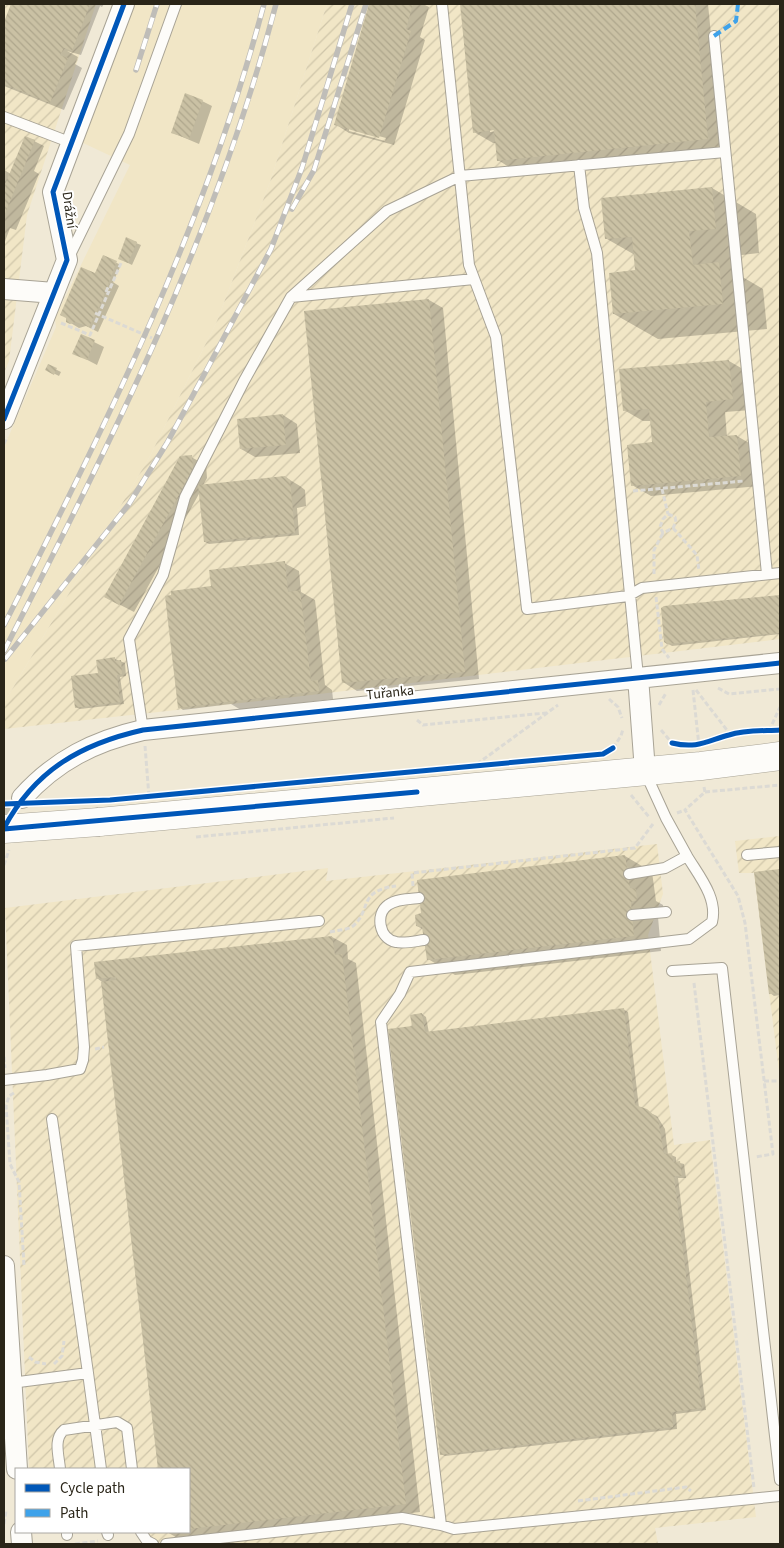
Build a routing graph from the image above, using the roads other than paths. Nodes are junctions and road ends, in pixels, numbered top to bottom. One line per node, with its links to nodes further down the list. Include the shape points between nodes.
1 (124, 4): 6 (street, Drážní)
2 (176, 4): 10 (lane, via 129,134)
3 (442, 4): 9 (lane)
4 (714, 36): 7 (lane)
5 (4, 116): 6 (lane)
6 (72, 143): 10 (street, Drážní, via 54,192)
7 (725, 152): 8 (lane); 17 (lane)
8 (579, 165): 9 (lane); 18 (lane, via 584,208 597,253)
9 (460, 176): 11 (lane, via 468,265); 14 (lane, via 387,211)
10 (67, 260): 13 (street)
11 (474, 279): 14 (lane); 18 (lane, via 496,337 527,608)
12 (4, 289): 13 (street)
13 (54, 293): 15 (street)
14 (291, 297): 21 (lane, via 185,497 163,576 129,639)
15 (4, 419)
16 (780, 573): 17 (lane)
17 (767, 574): 18 (lane, via 654,586)
18 (628, 596): 20 (lane)
19 (780, 663): 20 (street, Tuřanka)
20 (638, 677): 21 (street, Tuřanka); 23 (street)
21 (144, 736): 24 (street, Tuřanka, via 113,737 81,750 54,768)
22 (780, 756): 23 (street, via 701,758)
23 (644, 771): 25 (street, bridge, via 99,822); 28 (lane)
24 (22, 798)
25 (7, 840)
26 (780, 852): 27 (lane)
27 (748, 855)
28 (688, 856): 29 (lane, via 665,868); 48 (lane, via 715,911 712,922 689,939 410,972 381,1022)
29 (628, 874)
30 (417, 898): 34 (lane, via 387,905 379,917 386,937 395,942)
31 (666, 912): 32 (lane)
32 (632, 915)
33 (320, 922): 36 (lane, via 76,946 84,1048 80,1068 47,1076)
34 (424, 940)
35 (672, 971): 46 (lane, via 722,968)
36 (4, 1080)
37 (52, 1119): 39 (lane)
38 (4, 1266): 40 (street)
39 (88, 1373): 40 (lane); 41 (lane)
40 (11, 1383): 42 (street)
41 (96, 1426): 43 (lane, via 64,1430 59,1434); 44 (lane); 45 (lane, via 124,1424)
42 (17, 1468)
43 (60, 1468)
44 (101, 1468)
45 (132, 1468)
46 (780, 1480)
47 (780, 1496): 48 (lane, via 454,1529)
48 (441, 1525): 51 (lane, via 402,1518)
49 (141, 1533): 50 (lane)
50 (154, 1544)
51 (166, 1544)

